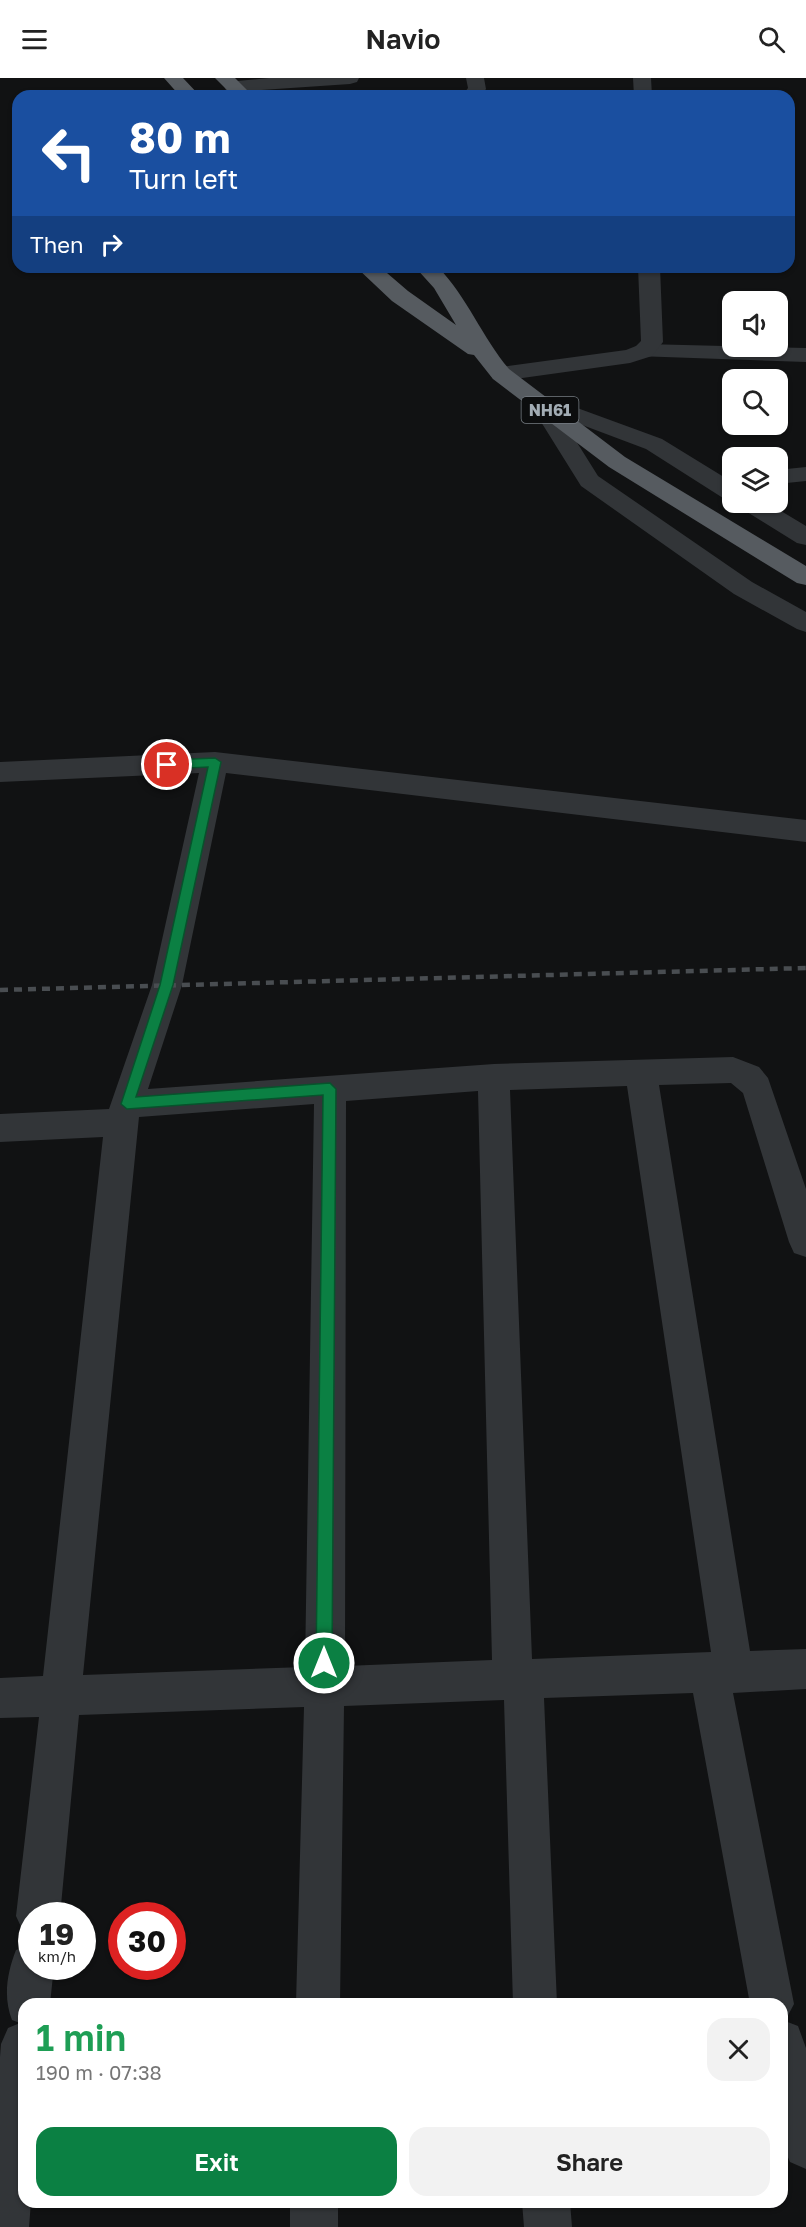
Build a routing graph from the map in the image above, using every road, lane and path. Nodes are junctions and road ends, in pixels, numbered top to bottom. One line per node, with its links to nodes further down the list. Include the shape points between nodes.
1 (174, 78): 4 (highway)
2 (350, 78): 3 (street)
3 (234, 86)
4 (185, 90)
5 (374, 273): 9 (highway, NH61)
6 (432, 273): 9 (highway, NH61)
7 (649, 273): 8 (street, via 652,342)
8 (644, 351): 10 (street); 11 (street)
9 (485, 355): 11 (highway, NH61)
10 (806, 355)
11 (501, 374): 12 (highway, NH61)
12 (539, 401): 15 (street, via 654,444); 18 (highway, NH61, via 617,462); 19 (street, via 589,481 743,588)
13 (806, 474): 14 (street)
14 (788, 476)
15 (722, 483)
16 (766, 513): 17 (street)
17 (806, 537)
18 (806, 577)
19 (806, 623)
20 (215, 762): 21 (street); 22 (street); 26 (street, via 167,985)
21 (0, 772)
22 (806, 831)
23 (641, 1074): 24 (street); 28 (street, via 733,1070 748,1076 757,1087); 30 (street)
24 (494, 1077): 25 (street); 31 (street)
25 (330, 1089): 26 (street); 32 (street)
26 (124, 1113): 27 (street); 33 (street)
27 (0, 1128)
28 (806, 1242)
29 (806, 1668): 30 (street)
30 (722, 1673): 31 (street); 40 (street)
31 (518, 1679): 32 (street); 39 (street)
32 (324, 1686): 33 (street); 38 (street)
33 (61, 1697): 34 (street); 35 (street)
34 (0, 1698)
35 (39, 1902)
36 (31, 1980): 37 (street)
37 (29, 1998)
38 (318, 1998)
39 (535, 1998)
40 (771, 1998)
41 (788, 2068): 43 (street)
42 (18, 2102): 46 (street)
43 (806, 2146)
44 (314, 2208): 47 (street)
45 (546, 2208): 48 (street)
46 (5, 2227)
47 (314, 2227)
48 (548, 2227)

